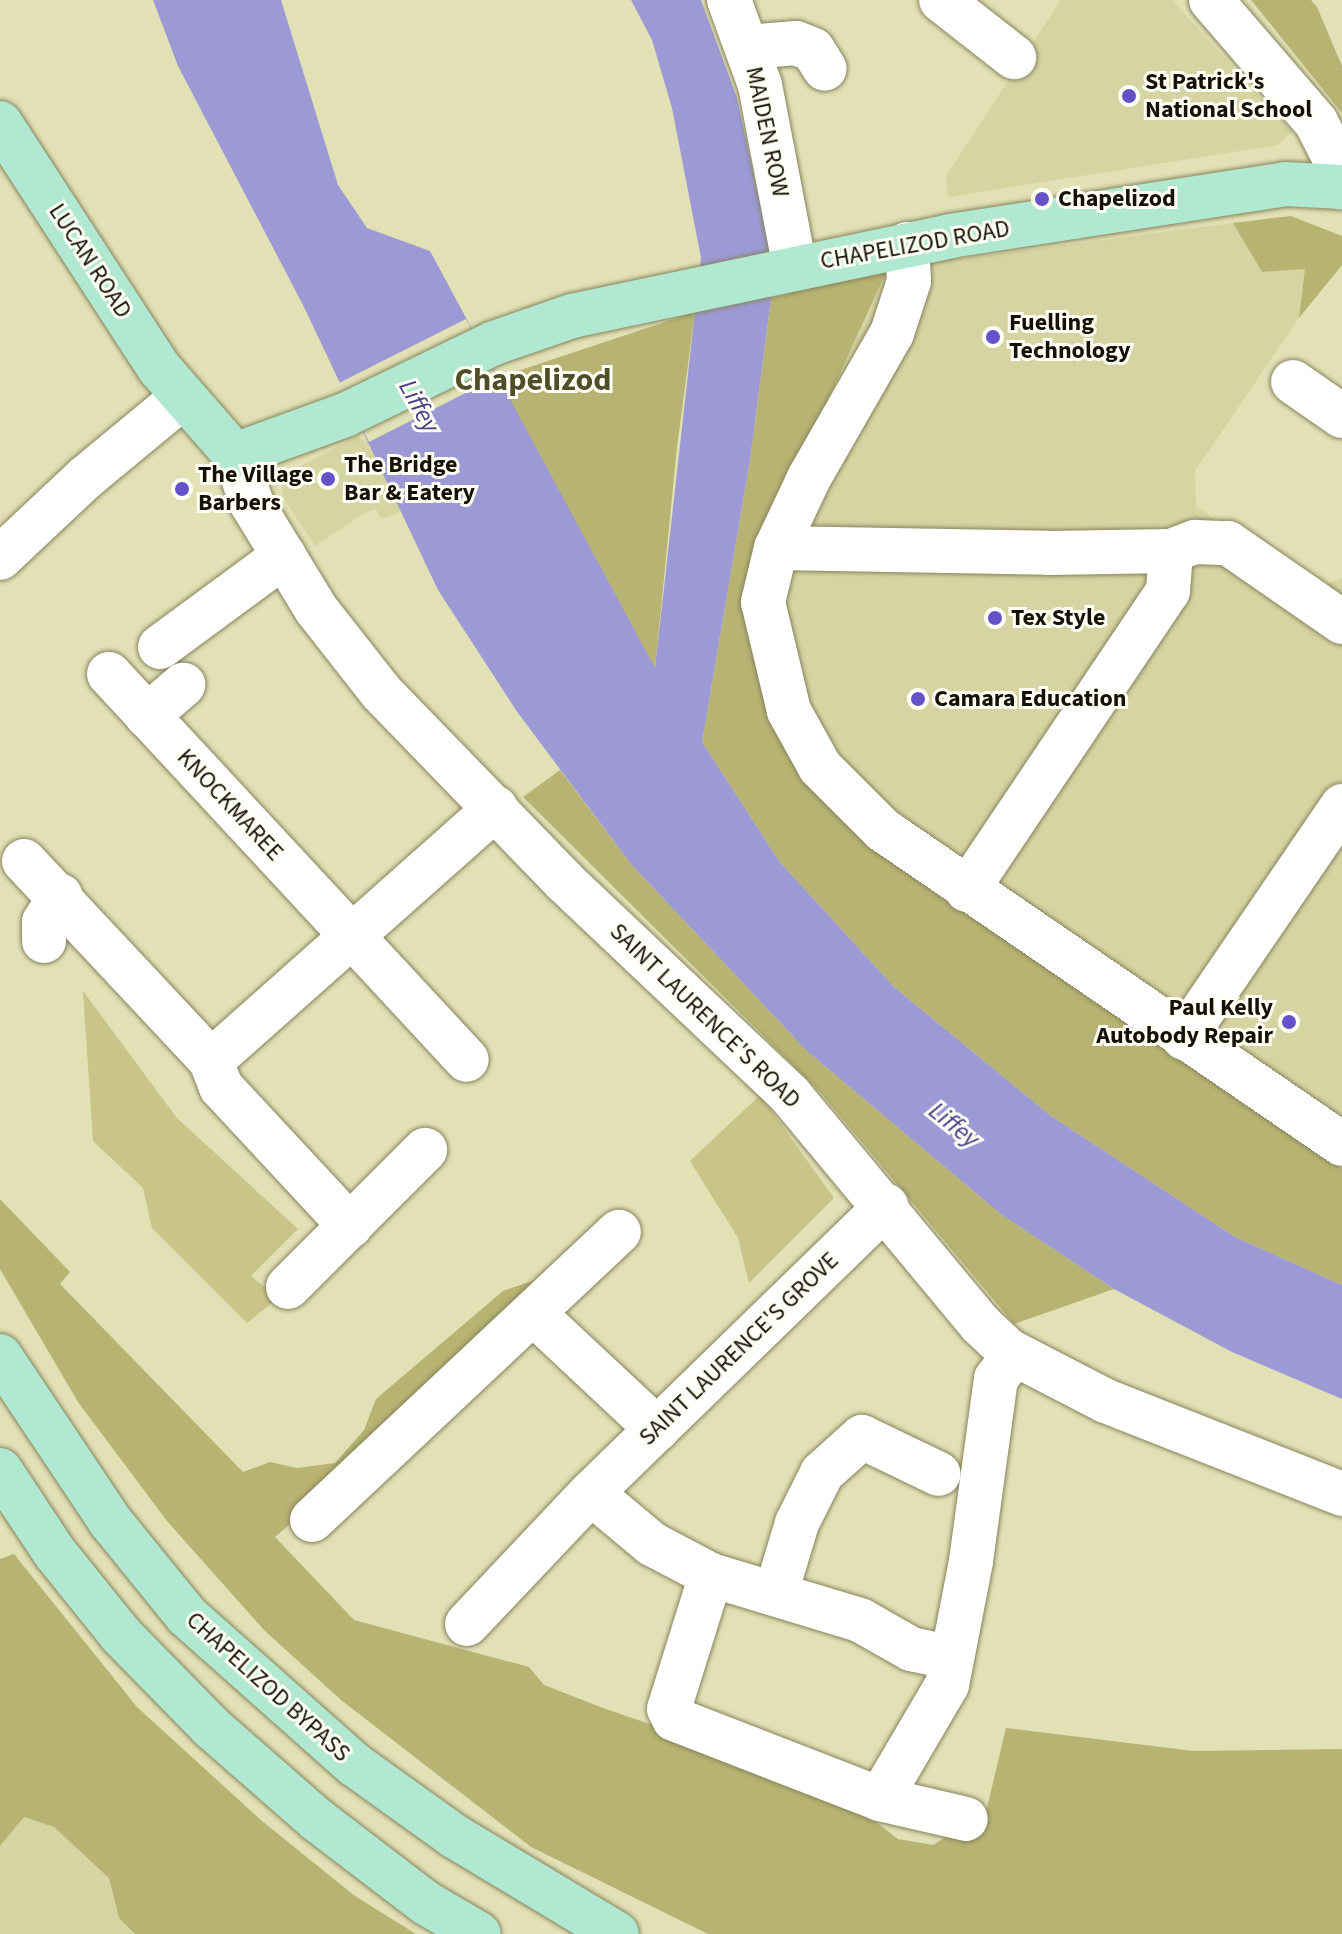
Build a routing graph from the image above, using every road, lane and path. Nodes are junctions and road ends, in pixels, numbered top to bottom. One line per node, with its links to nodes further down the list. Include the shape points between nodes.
1 (729, 0): 4 (street, MAIDEN ROW)
2 (941, 0): 5 (street)
3 (1211, 0): 8 (street, via 1316,122 1334,157)
4 (748, 47): 6 (street, via 796,43 813,50); 10 (street, MAIDEN ROW)
5 (1014, 57)
6 (825, 69)
7 (0, 123): 12 (main road, LUCAN ROAD)
8 (1341, 187): 9 (main road, CHAPELIZOD ROAD, via 1285,184)
9 (907, 244): 10 (main road, CHAPELIZOD ROAD); 15 (street, via 909,281 892,333 809,478)
10 (786, 270): 14 (main road, CHAPELIZOD ROAD, via 572,316 494,343 345,415)
11 (1293, 382): 13 (street)
12 (183, 397): 14 (main road, SAINT LAURENCE'S ROAD, via 218,429); 18 (street)
13 (1342, 416)
14 (235, 455): 17 (street, SAINT LAURENCE'S ROAD, via 252,504)
15 (776, 548): 16 (street); 27 (street, via 763,602 771,650 797,725 820,767 883,830)
16 (1171, 551): 19 (street, via 1195,542 1228,543); 27 (street, via 1168,591)
17 (284, 556): 20 (street); 25 (street, SAINT LAURENCE'S ROAD, via 316,609 381,692)
18 (0, 558)
19 (1342, 622)
20 (160, 647)
21 (109, 674): 23 (street, KNOCKMAREE)
22 (183, 685): 23 (street)
23 (147, 716): 29 (street, KNOCKMAREE)
24 (1342, 806): 31 (street)
25 (496, 808): 29 (street); 36 (street, SAINT LAURENCE'S ROAD, via 565,882 790,1095)
26 (24, 861): 28 (street)
27 (967, 890): 31 (street)
28 (60, 896): 30 (street, via 44,922); 33 (street)
29 (352, 936): 32 (street, KNOCKMAREE); 33 (street)
30 (44, 941)
31 (1184, 1038): 34 (street)
32 (467, 1060)
33 (211, 1061): 37 (street, via 221,1087)
34 (1342, 1144)
35 (425, 1150): 37 (street)
36 (886, 1206): 41 (street, SAINT LAURENCE'S ROAD, via 980,1324); 43 (street, SAINT LAURENCE'S GROVE)
37 (350, 1226): 39 (street)
38 (619, 1232): 40 (street)
39 (288, 1287)
40 (533, 1313): 43 (street); 48 (street)
41 (1014, 1354): 47 (street, SAINT LAURENCE'S ROAD, via 1094,1396); 53 (street, via 996,1379 971,1561 947,1685)
42 (0, 1356): 56 (main road, CHAPELIZOD BYPASS, via 110,1521 187,1616 355,1765 454,1836)
43 (657, 1429): 46 (street, SAINT LAURENCE'S GROVE)
44 (0, 1470): 55 (main road, via 55,1553 121,1635 211,1727 316,1819 426,1903)
45 (939, 1474): 50 (street, via 862,1437 822,1473 797,1523)
46 (591, 1493): 49 (street, via 652,1544); 51 (street, SAINT LAURENCE'S GROVE)
47 (1342, 1494)
48 (312, 1520)
49 (711, 1575): 50 (street); 53 (street, via 669,1709 674,1719)
50 (776, 1593): 52 (street, via 860,1620 911,1649)
51 (467, 1624)
52 (935, 1654)
53 (880, 1799): 54 (street)
54 (966, 1819)
55 (479, 1934)
56 (617, 1934)

